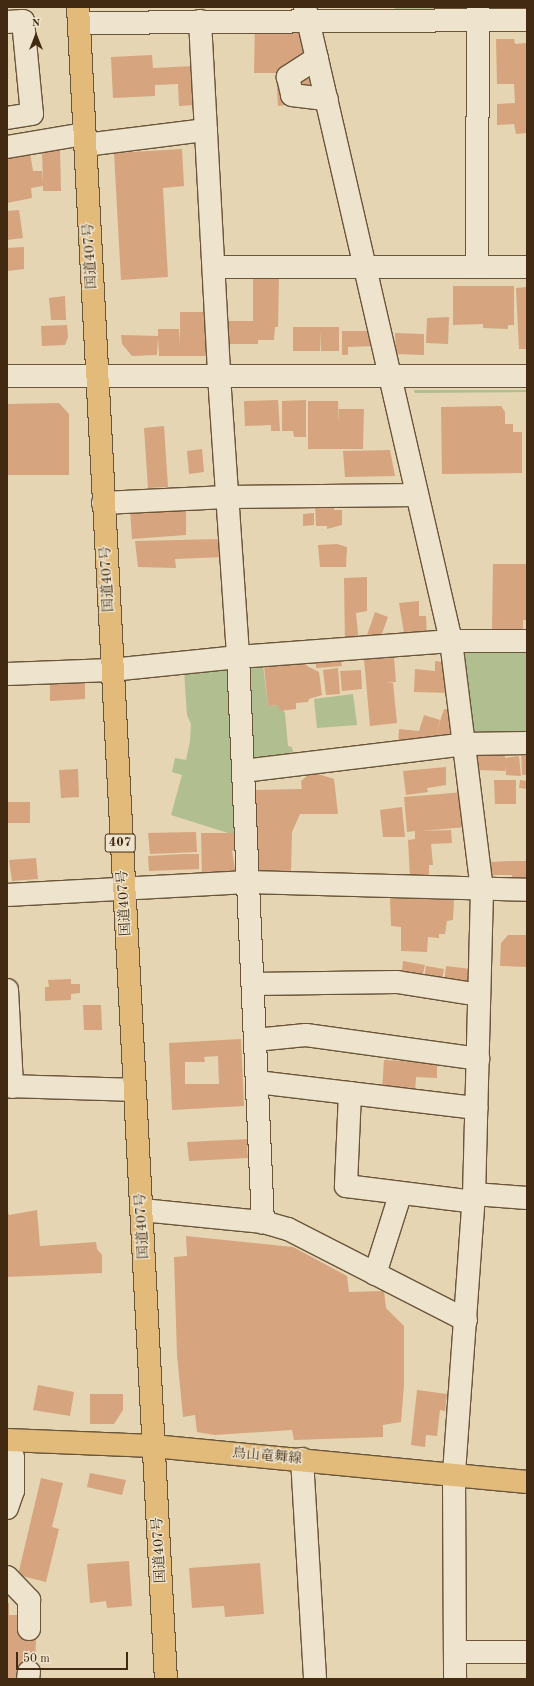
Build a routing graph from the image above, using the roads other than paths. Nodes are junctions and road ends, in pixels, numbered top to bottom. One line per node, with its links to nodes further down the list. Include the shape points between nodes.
1 (307, 14): 2 (street); 6 (street); 8 (street)
2 (333, 14): 3 (street)
3 (478, 14): 5 (street); 16 (street)
4 (78, 15): 6 (street); 12 (main road, 国道407号 / 407)
5 (527, 20)
6 (200, 21): 11 (street)
7 (7, 22): 10 (street, via 23,21 32,114)
8 (317, 58): 9 (street); 9 (street, via 288,77 292,95)
9 (327, 99): 14 (street)
10 (7, 118)
11 (206, 130): 12 (street); 15 (street)
12 (85, 140): 13 (street); 22 (main road, 国道407号 / 407)
13 (7, 146)
14 (366, 266): 15 (street); 16 (street); 20 (street)
15 (214, 267): 19 (street)
16 (477, 267): 17 (street)
17 (527, 267)
18 (7, 376): 22 (street)
19 (219, 376): 20 (street); 22 (street); 24 (street)
20 (390, 376): 21 (street); 23 (street)
21 (527, 376)
22 (96, 378): 25 (main road, 国道407号 / 407)
23 (417, 495): 24 (street); 27 (street)
24 (227, 497): 25 (street); 28 (street)
25 (103, 503): 29 (main road, 国道407号 / 407)
26 (527, 641): 27 (street)
27 (451, 642): 28 (street); 32 (street)
28 (238, 657): 29 (street); 33 (street)
29 (111, 670): 30 (street); 35 (main road, 国道407号 / 407)
30 (7, 674)
31 (527, 743): 32 (street)
32 (465, 744): 33 (street); 37 (street)
33 (243, 771): 34 (street)
34 (248, 882): 35 (street); 37 (street); 39 (street)
35 (123, 889): 38 (street); 46 (main road, 国道407号 / 407)
36 (527, 890): 37 (street)
37 (482, 891): 41 (street)
38 (7, 895)
39 (253, 984): 41 (street, via 397,982); 42 (street)
40 (7, 990): 45 (street)
41 (479, 995): 43 (street)
42 (255, 1040): 43 (street, via 306,1035); 44 (street)
43 (478, 1059): 48 (street)
44 (257, 1082): 47 (street); 53 (street)
45 (10, 1086): 46 (street)
46 (134, 1090): 52 (main road, 国道407号 / 407)
47 (350, 1093): 48 (street); 49 (street, via 346,1186)
48 (476, 1108): 50 (street)
49 (400, 1194): 50 (street); 54 (street)
50 (474, 1198): 51 (street); 55 (street)
51 (527, 1198)
52 (142, 1210): 53 (street); 56 (main road, 国道407号 / 407)
53 (263, 1222): 54 (street, via 288,1229)
54 (375, 1274): 55 (street)
55 (466, 1320): 59 (street)
56 (153, 1446): 57 (main road, 鳥山竜舞線); 58 (main road, 鳥山竜舞線); 66 (main road, 国道407号 / 407)
57 (10, 1449): 61 (street, via 13,1491)
58 (302, 1459): 59 (main road, 鳥山竜舞線); 67 (street)
59 (454, 1476): 60 (main road, 鳥山竜舞線); 64 (street)
60 (527, 1482)
61 (7, 1508)
62 (7, 1577): 63 (street, via 29,1600)
63 (29, 1629)
64 (456, 1652): 65 (street); 68 (street)
65 (527, 1652)
66 (166, 1679)
67 (315, 1679)
68 (455, 1679)

